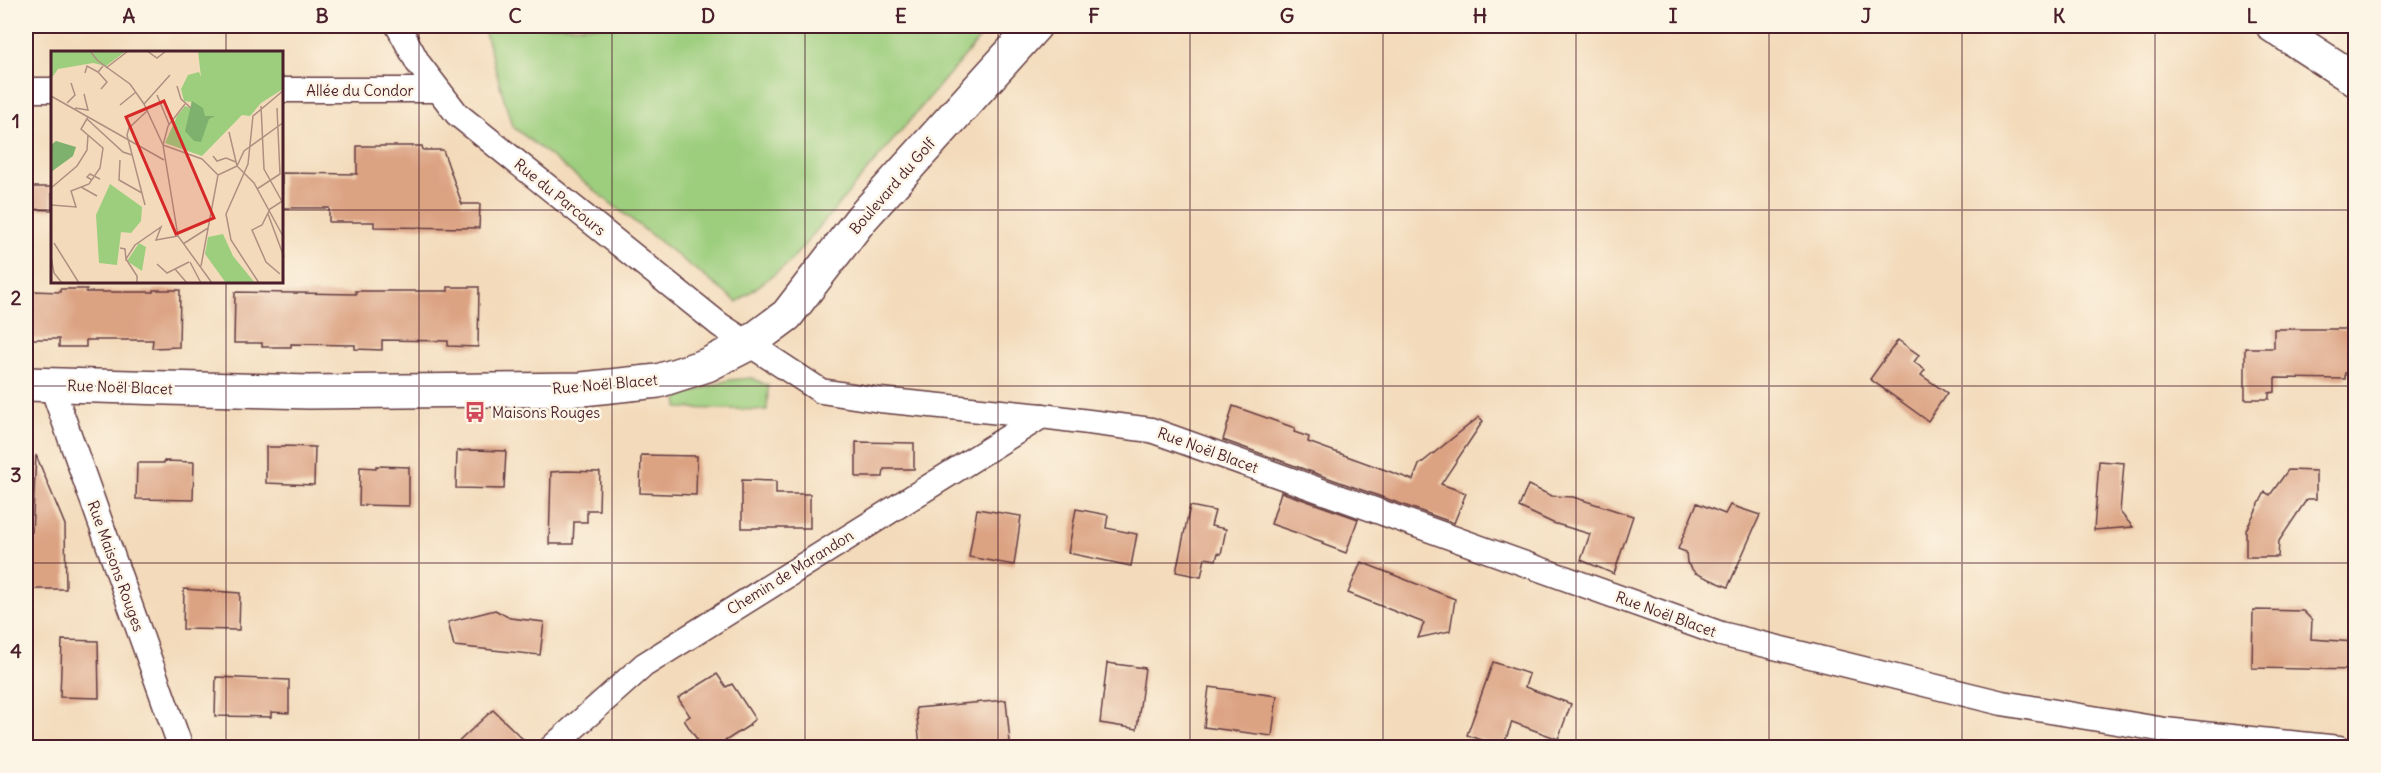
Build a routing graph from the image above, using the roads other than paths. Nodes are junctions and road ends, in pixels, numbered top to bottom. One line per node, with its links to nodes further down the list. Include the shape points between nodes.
1 (398, 26): 8 (street, Rue du Parcours)
2 (1035, 26): 9 (street, Boulevard du Golf, via 861,219 787,315)
3 (2272, 26): 4 (street)
4 (2355, 80)
5 (26, 90): 6 (street)
6 (51, 90)
7 (284, 90): 8 (street, Allée du Condor)
8 (438, 90): 9 (street, Rue du Parcours, via 457,114)
9 (748, 344): 10 (street, Rue Noël Blacet, via 707,365 658,381 582,389 321,392); 11 (street, Rue Noël Blacet, via 821,391)
10 (38, 384): 12 (street, Rue Maisons Rouges)
11 (1042, 416): 13 (street, Chemin de Marandon, via 644,665); 14 (street, Rue Noël Blacet, via 1151,430 1721,634 2002,703 2165,730)
12 (181, 747)
13 (551, 747)
14 (2339, 747)

